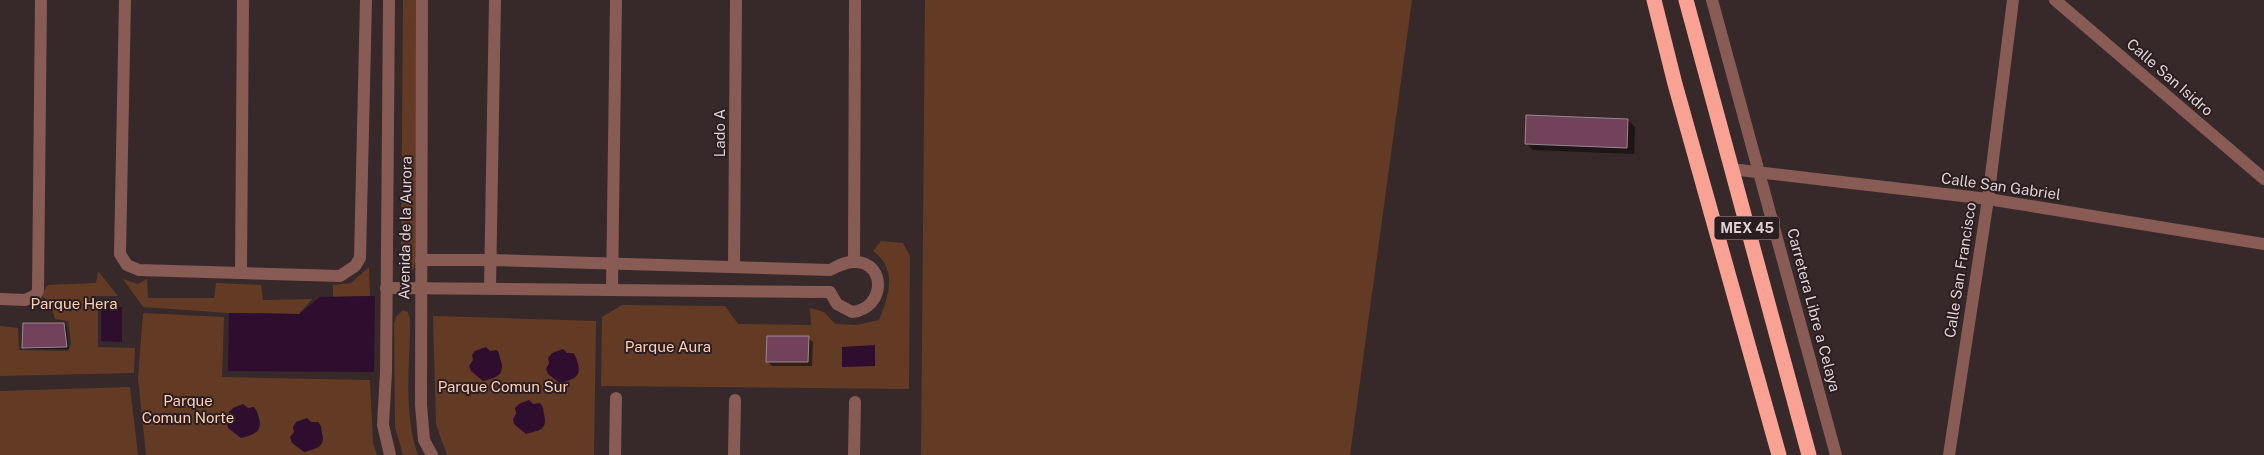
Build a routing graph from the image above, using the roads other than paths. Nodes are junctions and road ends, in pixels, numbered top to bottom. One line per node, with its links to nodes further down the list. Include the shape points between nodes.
1 (41, 0): 31 (street, via 38,290 36,295 25,300)
2 (125, 0): 26 (street, via 120,254 127,265 139,270)
3 (243, 0): 26 (street)
4 (366, 0): 26 (street, via 360,258 355,266 340,276)
5 (389, 0): 28 (street, Avenida de la Aurora)
6 (422, 0): 21 (street, Avenida de la Aurora)
7 (495, 0): 22 (street)
8 (616, 0): 24 (street)
9 (736, 0): 25 (street, Lado A)
10 (854, 0): 23 (street)
11 (1654, 0): 40 (highway, MEX 45)
12 (1686, 0): 16 (highway, MEX 45)
13 (1712, 0): 17 (street, Carretera Libre a Celaya)
14 (2013, 0): 19 (street, Calle San Francisco)
15 (2055, 0): 18 (street, Calle San Isidro)
16 (1732, 169): 17 (street, Calle San Gabriel); 41 (highway, MEX 45)
17 (1760, 172): 19 (street, Calle San Gabriel); 42 (street, Carretera Libre a Celaya)
18 (2264, 179)
19 (1988, 199): 20 (street, Calle San Gabriel); 43 (street, Calle San Francisco)
20 (2264, 244)
21 (421, 260): 22 (street); 27 (street, Avenida de la Aurora)
22 (490, 260): 24 (street); 29 (street)
23 (854, 261): 25 (street, via 830,270); 30 (street, via 869,266 878,284 873,302 857,311 842,308 830,292)
24 (613, 264): 25 (street); 30 (street)
25 (734, 267)
26 (240, 273)
27 (420, 287): 28 (street); 29 (street); 36 (street, Avenida de la Aurora, via 421,405 424,440)
28 (386, 288): 35 (street, Avenida de la Aurora, via 383,425)
29 (490, 288): 30 (street)
30 (612, 289)
31 (0, 299)
32 (616, 398): 37 (street)
33 (735, 400): 38 (street)
34 (855, 402): 39 (street)
35 (390, 455)
36 (432, 455)
37 (615, 455)
38 (734, 455)
39 (854, 455)
40 (1780, 455)
41 (1808, 455)
42 (1836, 455)
43 (1949, 455)

